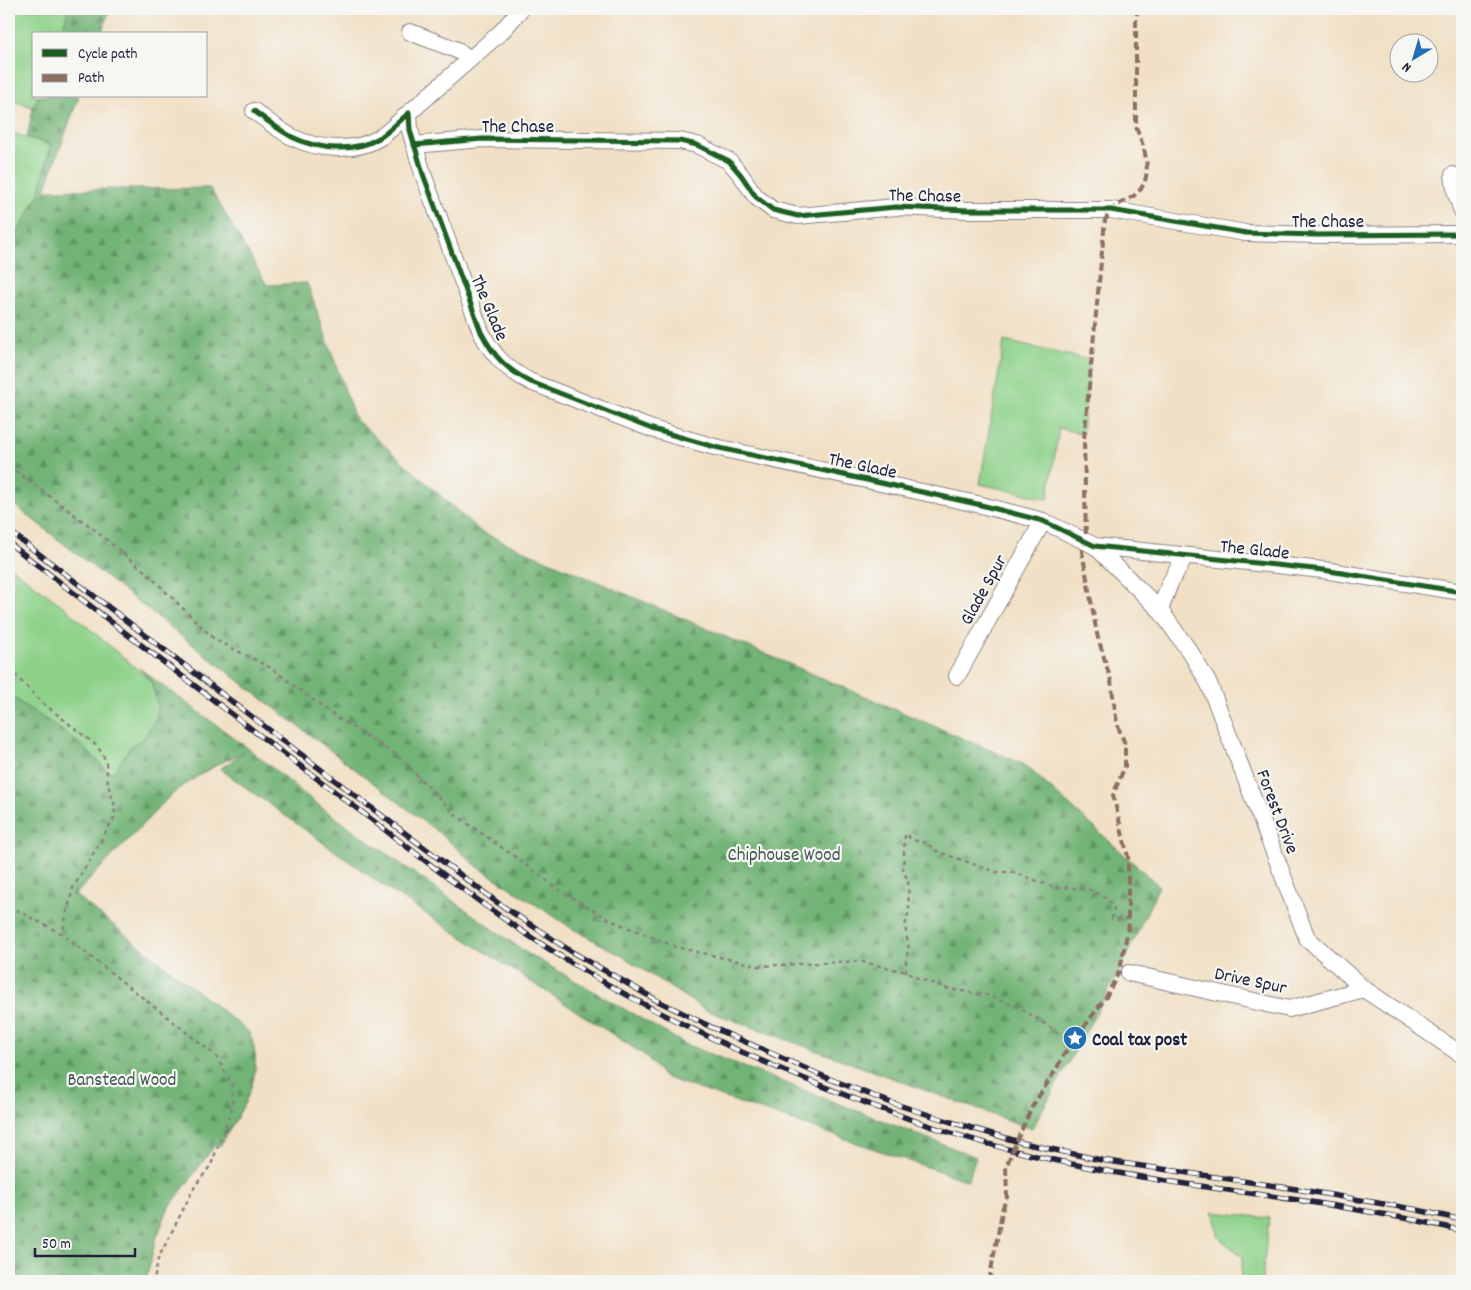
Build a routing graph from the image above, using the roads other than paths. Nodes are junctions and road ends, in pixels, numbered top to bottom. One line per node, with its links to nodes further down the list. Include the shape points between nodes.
1 (521, 9): 3 (street)
2 (410, 32): 3 (street, via 457,50)
3 (470, 59): 5 (street)
4 (254, 111): 5 (street, via 307,143 340,148 354,148 380,138)
5 (408, 113): 6 (street, The Glade)
6 (414, 144): 9 (street, The Chase, via 482,139 680,141 698,145 729,161 756,197 773,210 798,216 896,207 1112,210 1246,233); 10 (street, The Glade, via 481,332 500,361 514,373 652,429 715,447)
7 (1453, 175): 8 (street)
8 (1462, 211)
9 (1462, 234)
10 (1043, 521): 11 (street, The Glade); 15 (street, Glade Spur)
11 (1095, 546): 12 (street, The Glade); 14 (street, Forest Drive)
12 (1185, 556): 13 (street, The Glade, via 1323,570); 14 (street)
13 (1462, 592)
14 (1160, 610): 17 (street, Forest Drive, via 1209,684 1307,938)
15 (957, 676)
16 (1128, 973): 17 (street, Drive Spur, via 1290,1009)
17 (1364, 989): 18 (street, Forest Drive)
18 (1462, 1054)

